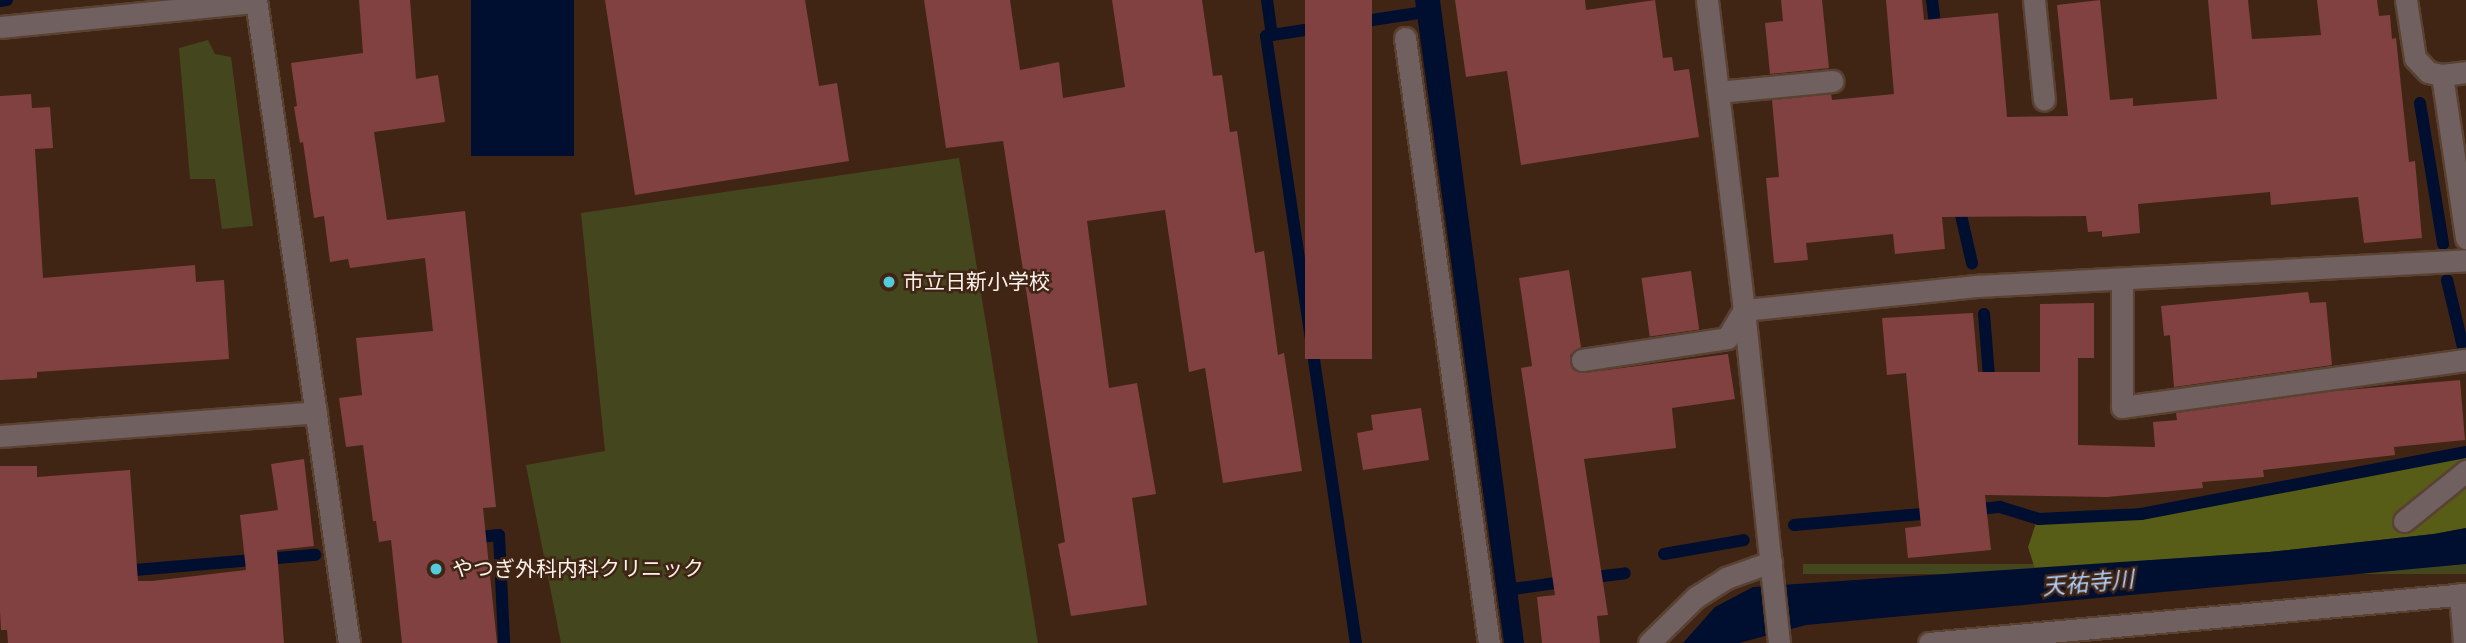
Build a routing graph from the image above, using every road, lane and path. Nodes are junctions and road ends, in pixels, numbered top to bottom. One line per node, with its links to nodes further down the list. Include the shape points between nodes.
1 (1707, 0): 10 (street)
2 (2034, 0): 11 (street)
3 (2406, 0): 8 (street, via 2414,58 2428,72)
4 (256, 1): 5 (street); 18 (street)
5 (0, 27)
6 (1405, 38): 26 (street)
7 (2466, 72): 8 (street)
8 (2442, 75): 12 (street)
9 (1832, 81): 10 (street)
10 (1718, 92): 15 (street)
11 (2045, 100)
12 (2466, 238)
13 (2466, 260): 14 (street)
14 (2122, 280): 15 (street, via 1978,286); 17 (street, via 2122,407)
15 (1744, 310): 16 (street, via 1727,338); 22 (street)
16 (1582, 360)
17 (2466, 360)
18 (316, 412): 19 (street); 25 (street)
19 (0, 436)
20 (2466, 471): 21 (street)
21 (2404, 521)
22 (1771, 570): 27 (street, via 1726,578 1696,597); 28 (street)
23 (2463, 594): 24 (street); 30 (street)
24 (1956, 642): 29 (street)
25 (349, 643)
26 (1489, 643)
27 (1649, 643)
28 (1779, 643)
29 (1929, 643)
30 (2464, 643)

